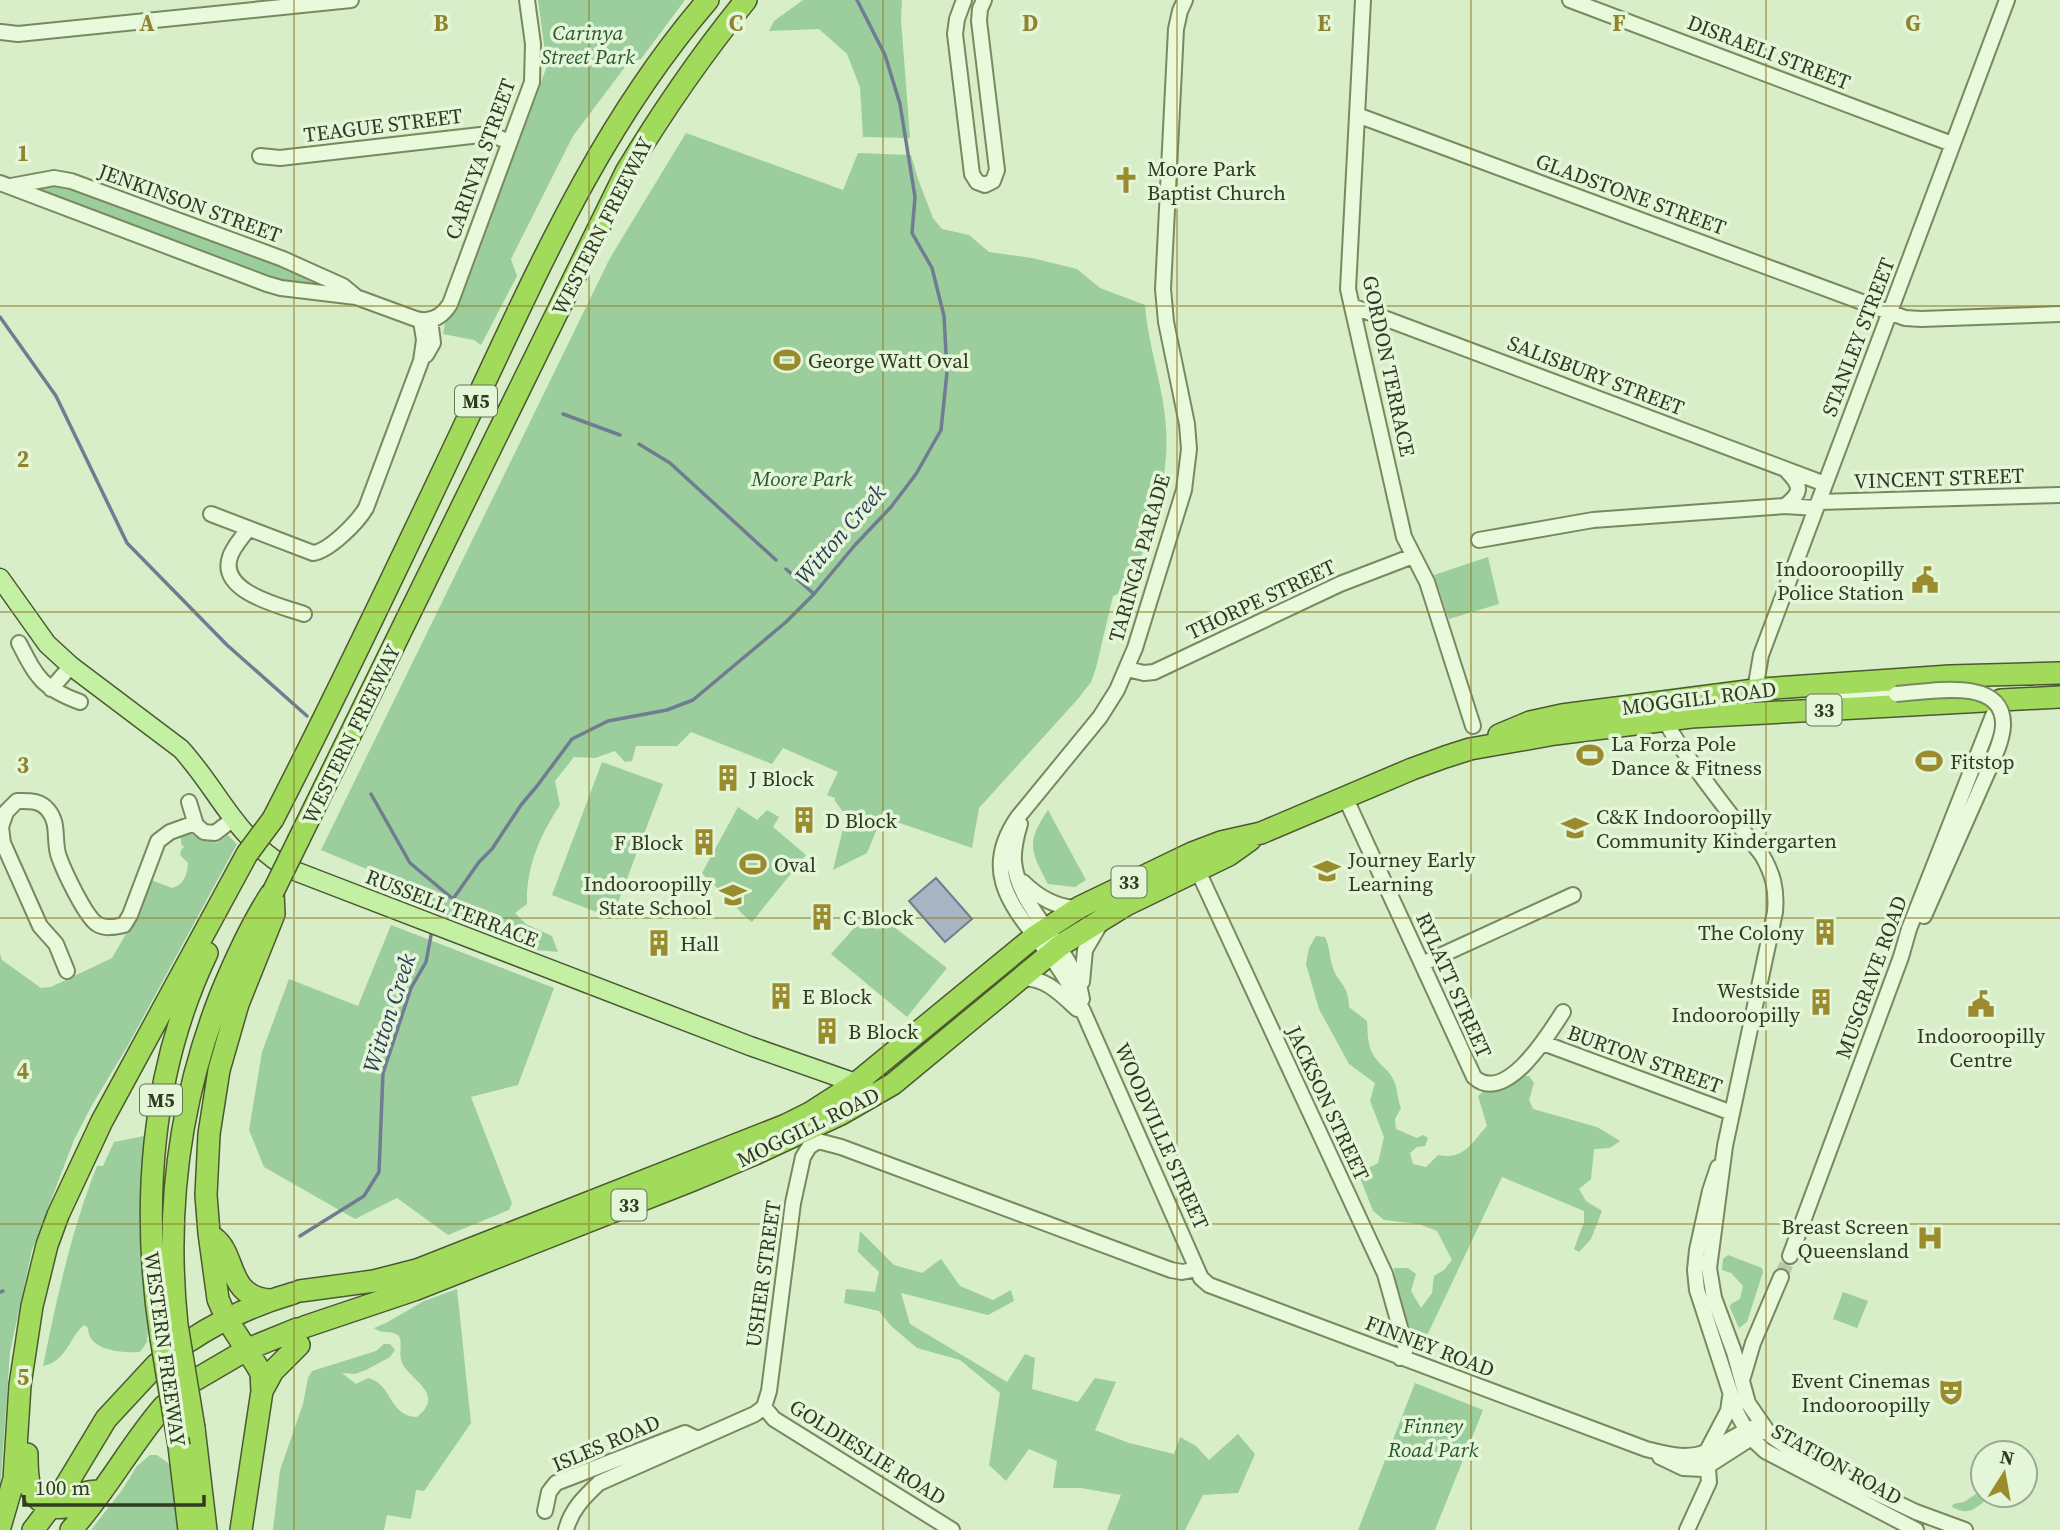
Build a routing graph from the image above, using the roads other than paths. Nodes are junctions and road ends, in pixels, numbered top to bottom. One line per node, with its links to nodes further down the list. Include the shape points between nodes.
1 (351, 0): 11 (street, via 18,34)
2 (527, 0): 13 (street, CARINYA STREET, via 534,72)
3 (708, 0): 52 (highway, WESTERN FREEWAY / M5, bridge, via 619,118 567,209 384,597)
4 (746, 0): 53 (highway, WESTERN FREEWAY / M5, bridge, via 684,81 626,172)
5 (1185, 0): 35 (street, TARINGA PARADE, via 1177,29 1163,289 1189,450 1184,490)
6 (1363, 0): 12 (street, GORDON TERRACE)
7 (1570, 0): 14 (street, DISRAELI STREET)
8 (2007, 0): 14 (street, STANLEY STREET)
9 (964, 1): 10 (street); 10 (street, via 956,41 972,174 985,185 993,181 997,170 980,24)
10 (983, 3)
11 (1, 32)
12 (1357, 115): 18 (street, GORDON TERRACE, via 1348,284); 19 (street, GLADSTONE STREET)
13 (510, 142): 15 (street, TEAGUE STREET, via 489,134 280,158); 21 (street, CARINYA STREET, via 450,304 441,315)
14 (1952, 144): 19 (street, STANLEY STREET)
15 (260, 156)
16 (1, 183): 17 (street, JENKINSON STREET, via 276,288); 17 (street, JENKINSON STREET, via 20,186 54,178 79,183 283,260 343,286)
17 (356, 297): 21 (street, JENKINSON STREET)
18 (1352, 306): 22 (street, SALISBURY STREET); 30 (street, GORDON TERRACE, via 1404,537)
19 (1889, 313): 20 (street, GLADSTONE STREET, via 1921,319); 23 (street, STANLEY STREET)
20 (2060, 314)
21 (426, 320): 28 (street, via 433,343 421,361 366,508 352,526 314,553)
22 (1785, 469): 23 (street, SALISBURY STREET); 26 (street, via 1799,489)
23 (1825, 484): 25 (street, STANLEY STREET)
24 (2060, 495): 25 (street, VINCENT STREET)
25 (1817, 505): 26 (street); 38 (street, STANLEY STREET, via 1760,655)
26 (1785, 506): 29 (street, via 1593,520)
27 (211, 514): 28 (street)
28 (248, 529): 32 (street, via 230,557 236,584 245,592)
29 (1479, 540)
30 (1413, 556): 35 (street, THORPE STREET, via 1340,584 1154,672); 43 (street, GORDON TERRACE, via 1427,582)
31 (0, 578): 34 (main road, RUSSELL TERRACE, via 36,631)
32 (304, 614)
33 (19, 643): 37 (street, via 35,674)
34 (71, 666): 37 (street); 47 (main road, RUSSELL TERRACE, via 181,749)
35 (1127, 669): 46 (street, TARINGA PARADE, via 1100,717)
36 (2060, 673): 38 (highway, MOGGILL ROAD / 33)
37 (51, 689): 40 (street)
38 (1758, 690): 42 (highway, MOGGILL ROAD / 33); 59 (street, bridge, via 1831,694 1965,690 1989,697 2000,710 2001,739 1989,769 1937,890)
39 (2060, 697): 41 (highway, MOGGILL ROAD / 33)
40 (80, 702)
41 (1998, 704): 42 (highway, MOGGILL ROAD / 33); 59 (street, MUSGRAVE ROAD)
42 (1663, 711): 44 (highway, MOGGILL ROAD / 33, via 1562,715 1530,722); 68 (street, STATION ROAD, via 1762,855 1775,886 1775,912)
43 (1473, 726)
44 (1345, 797): 49 (highway, MOGGILL ROAD / 33); 60 (street, RYLATT STREET)
45 (189, 802): 48 (street)
46 (1027, 805): 50 (street, TARINGA PARADE, via 1016,838); 57 (street, TARINGA PARADE, via 1008,833 1001,867 1009,898)
47 (232, 820): 48 (street, via 211,833); 66 (main road, RUSSELL TERRACE, via 267,855 298,874)
48 (195, 823): 61 (street, via 160,839 130,915 124,925 112,927 97,925 87,913 58,855 57,829 48,810 37,802 17,801 6,812 1,827 3,843 40,926 56,944)
49 (1261, 833): 51 (highway, MOGGILL ROAD / 33); 55 (highway, MOGGILL ROAD / 33, via 1201,849)
50 (1014, 866): 55 (street, via 1023,883 1039,895 1062,906); 57 (street)
51 (1197, 869): 56 (highway, MOGGILL ROAD / 33); 84 (street, JACKSON STREET, via 1385,1275 1406,1349)
52 (240, 877): 71 (highway); 80 (highway, WESTERN FREEWAY / M5, via 197,974 172,1051 156,1131 150,1215 153,1278)
53 (273, 892): 72 (highway, via 274,914 238,1003 219,1070 209,1134); 80 (highway, WESTERN FREEWAY / M5, via 222,992 184,1114 173,1216)
54 (1573, 895): 60 (street)
55 (1080, 907): 57 (highway, MOGGILL ROAD / 33)
56 (1109, 915): 58 (highway, MOGGILL ROAD / 33); 63 (street, via 1085,950)
57 (1040, 933): 58 (street, WOODVILLE STREET); 66 (highway, MOGGILL ROAD / 33)
58 (1054, 950): 62 (highway, MOGGILL ROAD / 33); 63 (street, WOODVILLE STREET, via 1073,968)
59 (1901, 957): 73 (street, MUSGRAVE ROAD)
60 (1422, 964): 65 (street, RYLATT STREET, via 1478,1081 1503,1081)
61 (67, 971)
62 (1011, 984): 63 (street, via 1028,978 1044,983); 67 (highway, MOGGILL ROAD / 33)
63 (1083, 1008): 74 (street, WOODVILLE STREET)
64 (1563, 1012): 65 (street, RYLATT STREET)
65 (1543, 1043): 68 (street, BURTON STREET)
66 (855, 1084): 67 (main road, RUSSELL TERRACE); 76 (highway, MOGGILL ROAD / 33, via 769,1133 440,1262 393,1277)
67 (884, 1090): 78 (highway, MOGGILL ROAD / 33, via 738,1162)
68 (1732, 1113): 69 (street, STATION ROAD)
69 (1725, 1146): 81 (street, STATION ROAD, via 1710,1191 1695,1270 1698,1297); 83 (street, STATION ROAD, via 1709,1273)
70 (808, 1147): 74 (street, FINNEY ROAD, via 826,1142 1171,1270); 88 (street, USHER STREET, via 793,1203)
71 (76, 1175): 95 (highway, via 53,1253 27,1424 29,1485 34,1496); 97 (highway, via 51,1235 35,1294 20,1385 14,1479)
72 (209, 1233): 76 (highway, via 223,1244 229,1267 244,1289); 77 (highway, via 218,1299)
73 (1790, 1256)
74 (1199, 1273): 84 (street, FINNEY ROAD, via 1209,1285)
75 (1781, 1277): 79 (street)
76 (269, 1300): 77 (highway, MOGGILL ROAD / 33)
77 (226, 1318): 80 (highway, MOGGILL ROAD / 33); 82 (highway)
78 (301, 1336): 82 (highway, MOGGILL ROAD / 33); 86 (highway)
79 (1752, 1343): 83 (street); 85 (street)
80 (172, 1345): 95 (highway, MOGGILL ROAD / 33, via 106,1419); 101 (highway, WESTERN FREEWAY / M5, bridge); 102 (highway, WESTERN FREEWAY / M5, bridge, via 194,1428)
81 (1715, 1345): 83 (street); 87 (street, STATION ROAD)
82 (248, 1349): 86 (highway, via 261,1373); 94 (highway, MOGGILL ROAD / 33, via 180,1393 134,1442)
83 (1734, 1352): 85 (street, STATION ROAD)
84 (1400, 1358): 92 (street, FINNEY ROAD)
85 (1744, 1385): 89 (street, STATION ROAD, via 1748,1403)
86 (262, 1391): 103 (highway)
87 (1730, 1392): 90 (street, STATION ROAD); 93 (street, via 1728,1411)
88 (764, 1407): 91 (street, ISLES ROAD); 105 (street, GOLDIESLIE ROAD, via 774,1419)
89 (1762, 1426): 90 (street); 98 (street, STATION ROAD, via 1794,1452)
90 (1748, 1435): 93 (street); 107 (street, STATION ROAD, via 1774,1456)
91 (698, 1439): 96 (street, ISLES ROAD, via 685,1433 556,1483); 104 (street, ISLES ROAD, via 598,1483 583,1498)
92 (1646, 1449): 93 (street, FINNEY ROAD); 93 (street, FINNEY ROAD, via 1674,1464)
93 (1703, 1460): 106 (street, via 1709,1482)
94 (102, 1491): 95 (highway, via 85,1493 69,1507); 100 (highway, MOGGILL ROAD / 33)
95 (52, 1506): 99 (highway, MOGGILL ROAD / 33)
96 (545, 1511)
97 (0, 1527)
98 (1960, 1529)
99 (33, 1530)
100 (71, 1530)
101 (189, 1530)
102 (206, 1530)
103 (241, 1530)
104 (566, 1530)
105 (952, 1530)
106 (1687, 1530)
107 (1916, 1530)

